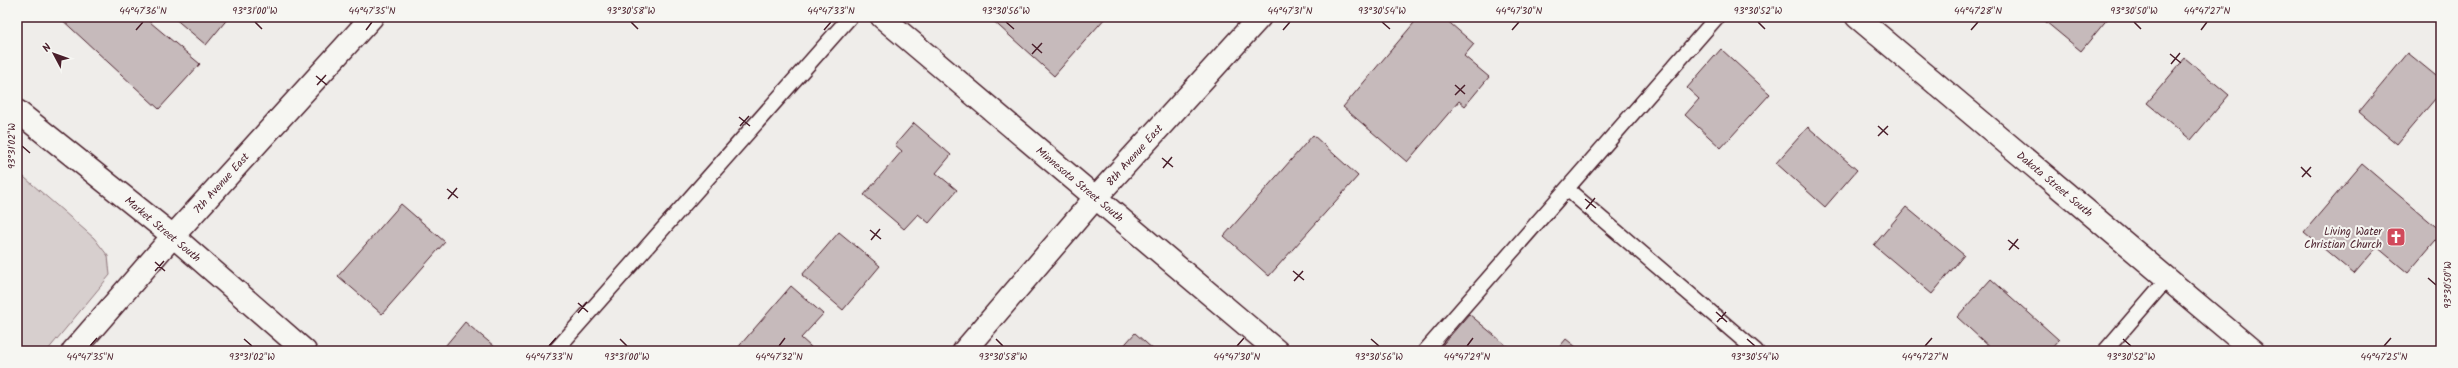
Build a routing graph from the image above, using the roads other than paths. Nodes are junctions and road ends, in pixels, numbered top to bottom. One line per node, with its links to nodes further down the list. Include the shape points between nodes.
1 (372, 17): 10 (street, 7th Avenue East)
2 (850, 17): 14 (lane)
3 (882, 17): 9 (street, Minnesota Street South)
4 (1260, 17): 9 (street, 8th Avenue East)
5 (1718, 17): 8 (lane)
6 (1857, 17): 11 (street, Dakota Street South)
7 (17, 110): 10 (street, Market Street South)
8 (1567, 189): 17 (lane); 18 (lane)
9 (1096, 197): 15 (street, 8th Avenue East); 16 (street, Minnesota Street South)
10 (173, 236): 12 (street, 7th Avenue East); 13 (street, Market Street South)
11 (2167, 278): 19 (lane); 20 (street, Dakota Street South)
12 (73, 351)
13 (305, 351)
14 (556, 351)
15 (964, 351)
16 (1277, 351)
17 (1425, 351)
18 (1756, 351)
19 (2105, 351)
20 (2253, 351)

